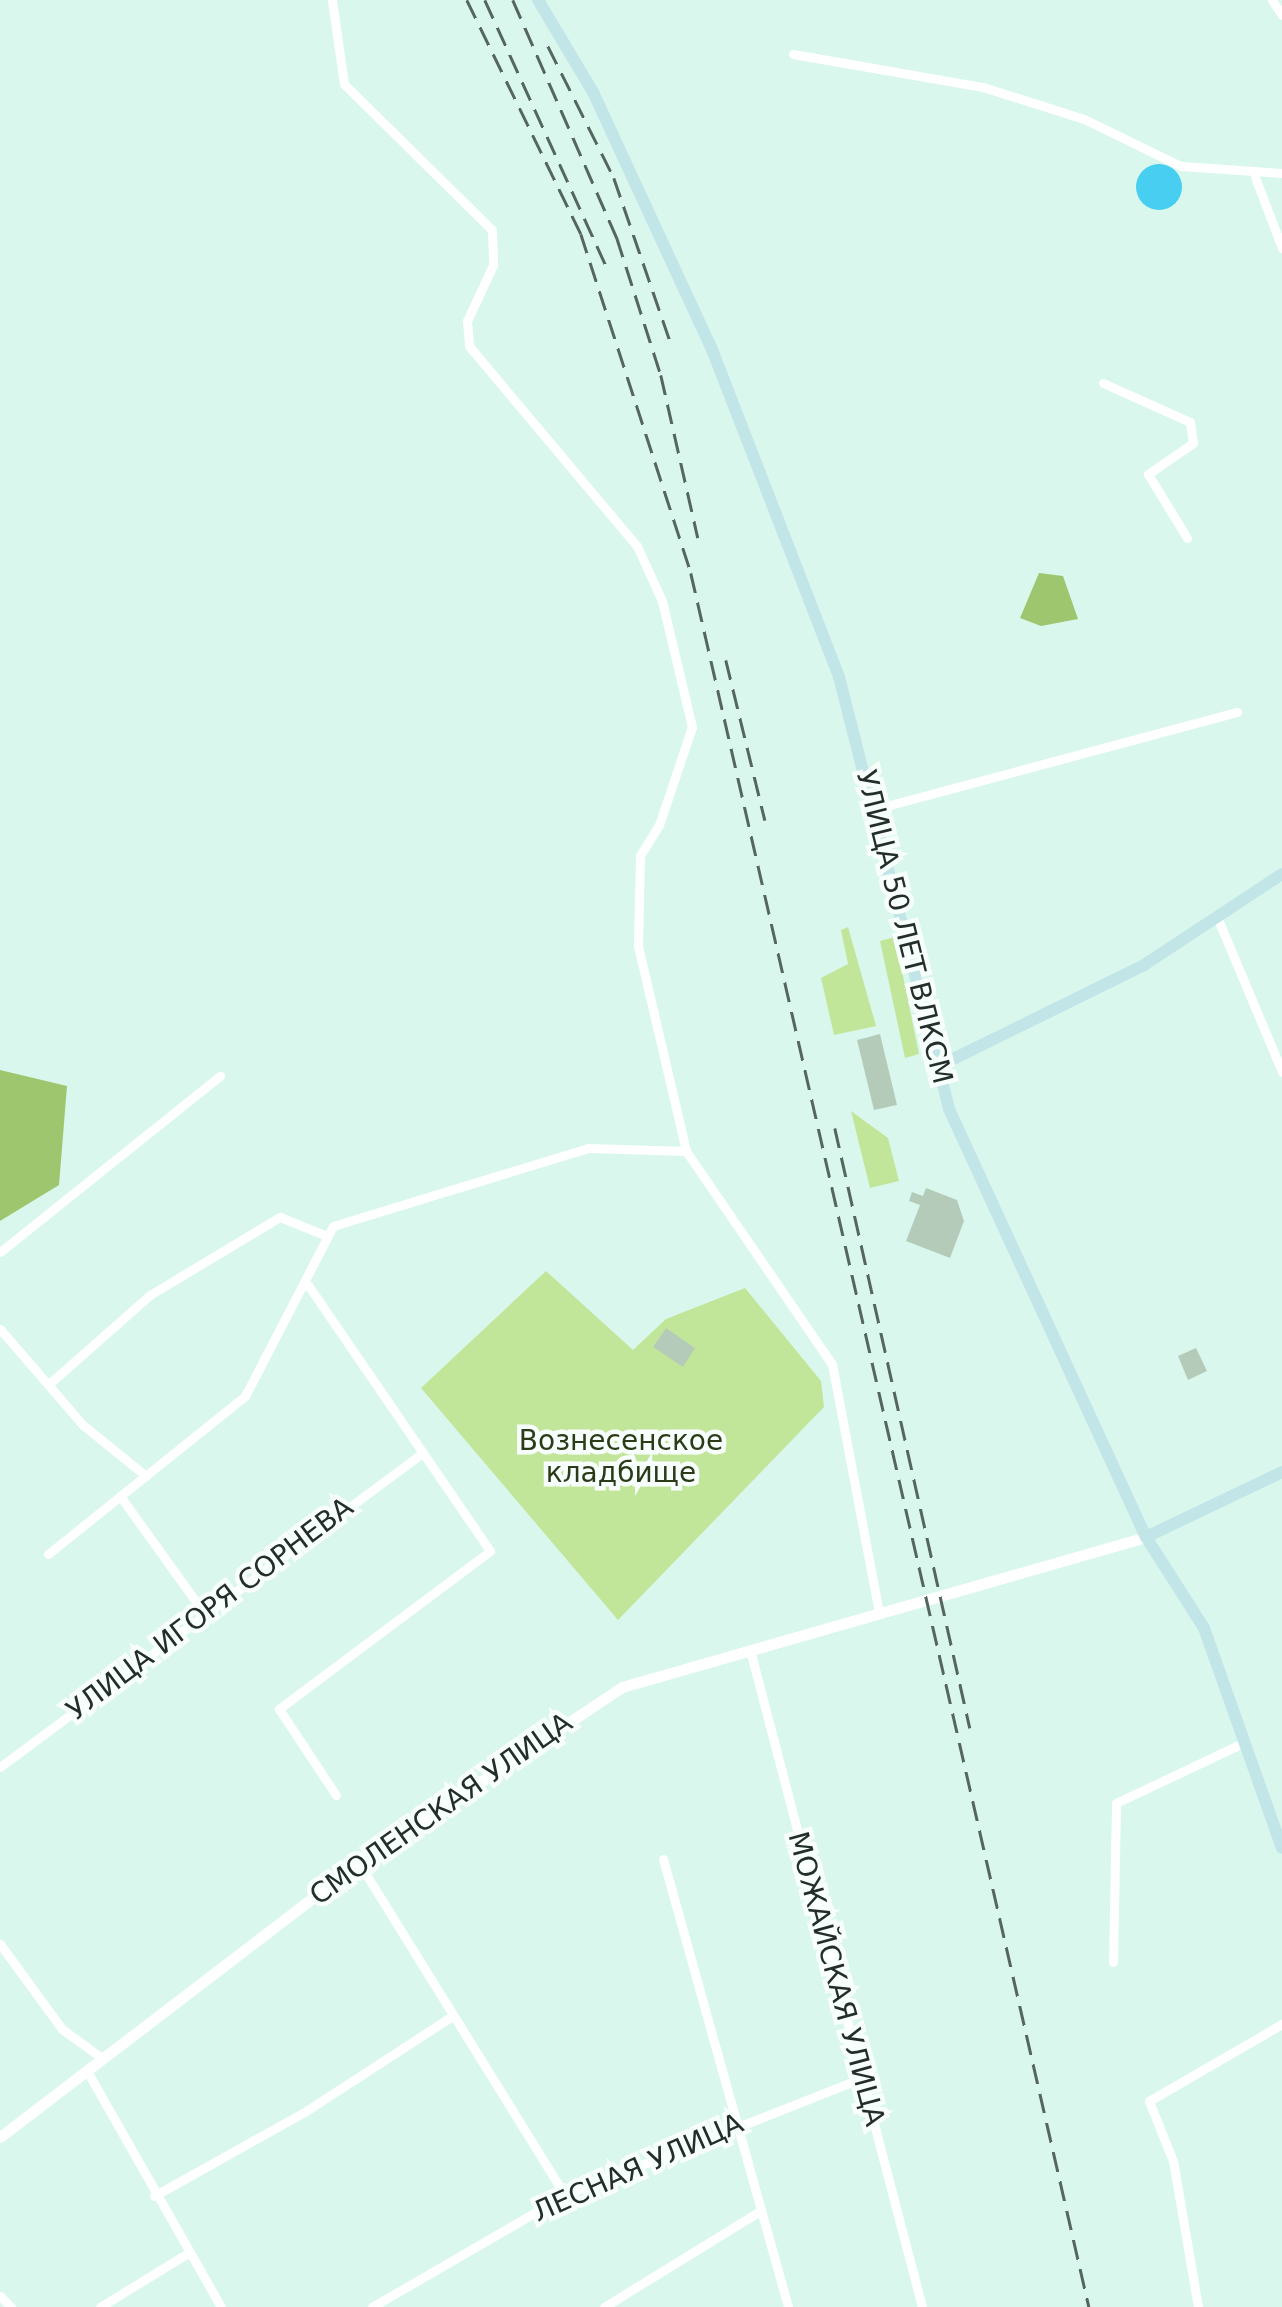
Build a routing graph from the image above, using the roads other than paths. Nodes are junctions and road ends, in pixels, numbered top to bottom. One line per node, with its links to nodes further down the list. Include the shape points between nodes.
1 (332, 0): 18 (street, via 344,84 492,230 493,266 467,321 469,346 638,546 662,602 692,727 659,825 640,856 638,946)
2 (538, 0): 12 (main road, УЛИЦА 50 ЛЕТ ВЛКСМ, via 593,92 713,352 838,677)
3 (1272, 0): 4 (street)
4 (1282, 15)
5 (793, 54): 7 (street, via 983,86 1084,119 1181,166)
6 (1282, 173): 7 (street)
7 (1255, 177): 8 (street)
8 (1282, 248)
9 (1104, 384): 10 (street, via 1190,422 1193,444 1148,474)
10 (1187, 538)
11 (1238, 712): 12 (street)
12 (875, 809): 15 (main road, УЛИЦА 50 ЛЕТ ВЛКСМ)
13 (1282, 874): 14 (main road)
14 (1216, 918): 15 (main road, via 1144,966); 16 (street)
15 (938, 1066): 28 (main road, УЛИЦА 50 ЛЕТ ВЛКСМ, via 949,1109)
16 (1282, 1072)
17 (220, 1076): 20 (street)
18 (686, 1152): 19 (street, via 588,1148 332,1226); 31 (street, via 832,1364)
19 (327, 1236): 21 (street); 23 (street, via 280,1217 150,1295)
20 (0, 1252)
21 (308, 1285): 24 (street); 26 (street, via 245,1396)
22 (0, 1329): 23 (street)
23 (49, 1384): 26 (street, via 82,1425)
24 (421, 1454): 30 (street, УЛИЦА ИГОРЯ СОРНЕВА); 35 (street, via 490,1551 279,1709)
25 (1282, 1472): 28 (main road)
26 (146, 1476): 27 (street)
27 (120, 1496): 29 (street); 30 (street)
28 (1146, 1537): 31 (street, СМОЛЕНСКАЯ УЛИЦА); 33 (main road, УЛИЦА 50 ЛЕТ ВЛКСМ, via 1204,1628)
29 (48, 1554)
30 (202, 1610): 34 (street, УЛИЦА ИГОРЯ СОРНЕВА)
31 (879, 1612): 32 (street, СМОЛЕНСКАЯ УЛИЦА)
32 (750, 1650): 38 (street, СМОЛЕНСКАЯ УЛИЦА, via 622,1688); 45 (street, МОЖАЙСКАЯ УЛИЦА)
33 (1245, 1742): 36 (main road, УЛИЦА 50 ЛЕТ ВЛКСМ); 40 (street, via 1116,1804)
34 (0, 1767)
35 (336, 1795)
36 (1282, 1848)
37 (663, 1859): 46 (street)
38 (359, 1863): 41 (street); 43 (street, СМОЛЕНСКАЯ УЛИЦА)
39 (0, 1944): 43 (street, via 62,2029)
40 (1113, 1962)
41 (449, 2018): 48 (street); 49 (street, via 306,2112)
42 (1282, 2024): 61 (street, via 1148,2102 1173,2161)
43 (99, 2056): 44 (street, СМОЛЕНСКАЯ УЛИЦА)
44 (87, 2071): 47 (street, СМОЛЕНСКАЯ УЛИЦА); 49 (street)
45 (862, 2078): 46 (street, ЛЕСНАЯ УЛИЦА); 60 (street, МОЖАЙСКАЯ УЛИЦА)
46 (735, 2122): 48 (street, ЛЕСНАЯ УЛИЦА); 50 (street)
47 (0, 2137)
48 (565, 2195): 57 (street, ЛЕСНАЯ УЛИЦА)
49 (154, 2196): 51 (street)
50 (760, 2211): 53 (street); 59 (street)
51 (188, 2252): 55 (street); 56 (street)
52 (0, 2296): 54 (street)
53 (625, 2302): 58 (street)
54 (11, 2307)
55 (100, 2307)
56 (221, 2307)
57 (372, 2307)
58 (604, 2307)
59 (788, 2307)
60 (922, 2307)
61 (1198, 2307)

